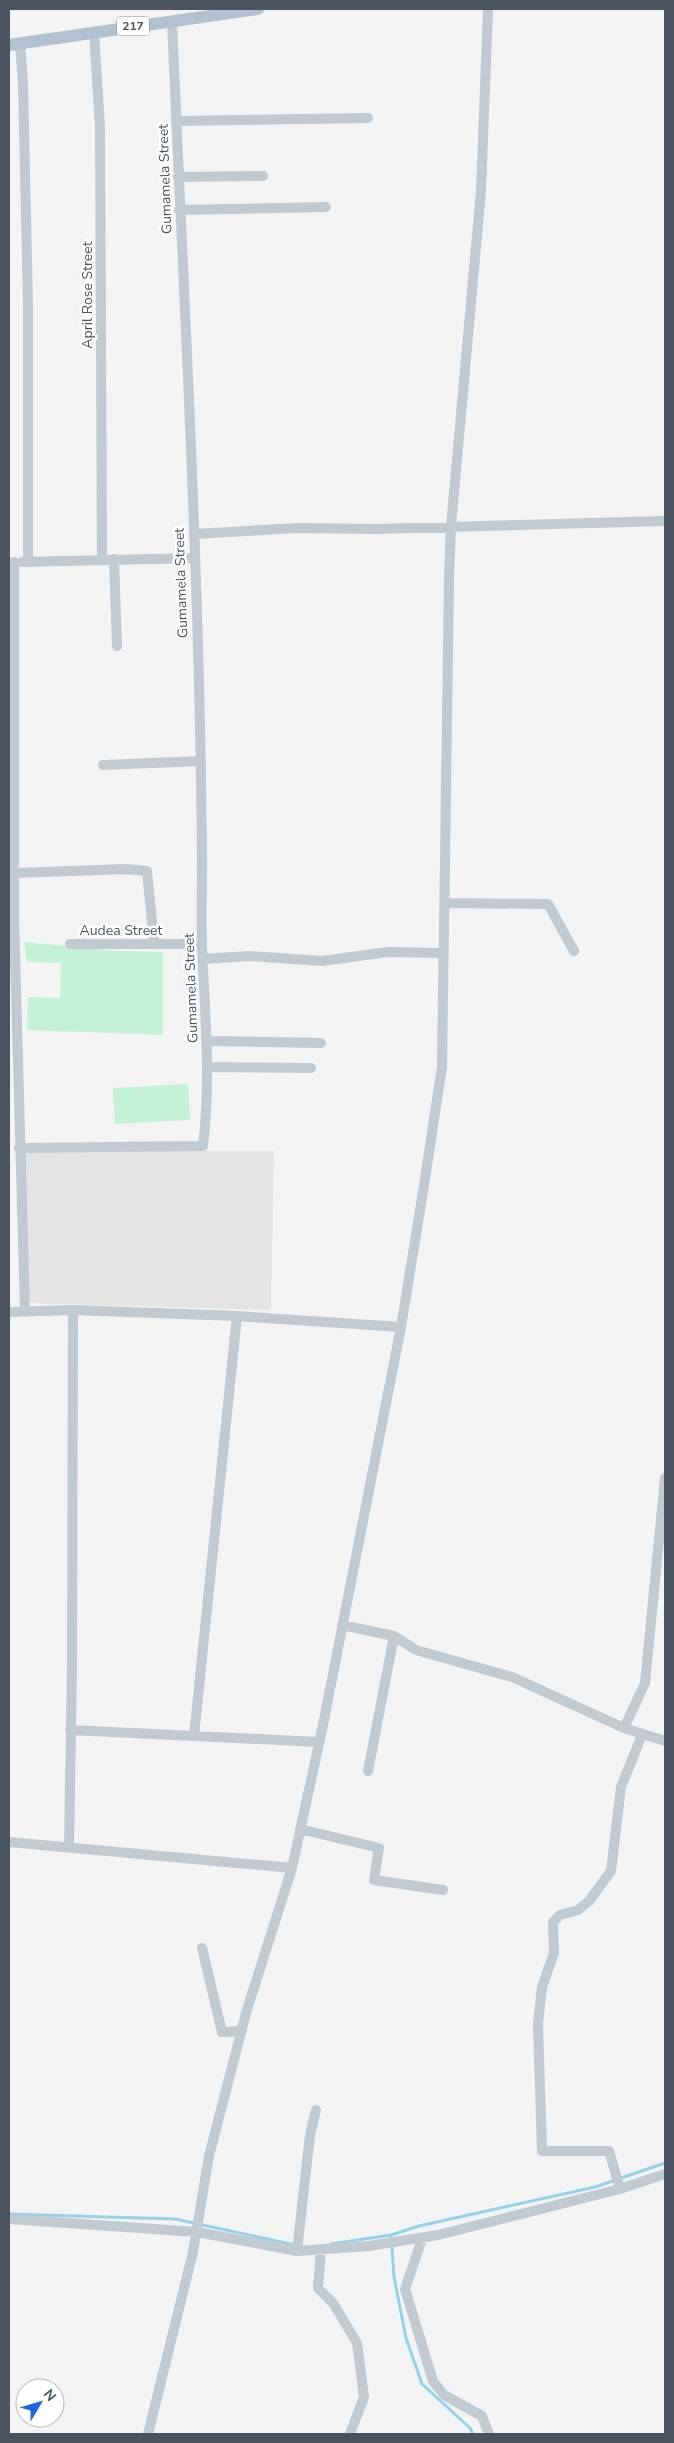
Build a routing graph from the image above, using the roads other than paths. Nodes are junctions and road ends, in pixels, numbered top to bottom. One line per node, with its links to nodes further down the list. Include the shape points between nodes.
1 (258, 9): 3 (main road, 217)
2 (488, 9): 13 (street, via 481,191)
3 (172, 20): 4 (main road, 217); 7 (street, Gumamela Street)
4 (94, 32): 5 (main road, 217); 16 (street, April Rose Street, via 100,127)
5 (14, 44): 19 (street, via 23,83 28,295)
6 (368, 118): 7 (street)
7 (176, 121): 8 (street, Gumamela Street)
8 (178, 176): 9 (street); 11 (street, Gumamela Street)
9 (263, 176)
10 (326, 207): 11 (street)
11 (180, 210): 14 (street, Gumamela Street)
12 (665, 521): 13 (street)
13 (451, 526): 14 (street, via 296,528); 24 (street)
14 (194, 534): 15 (street, Gumamela Street)
15 (194, 558): 17 (street); 21 (street, Gumamela Street)
16 (102, 559): 17 (street); 19 (street)
17 (114, 559): 20 (street)
18 (11, 562): 19 (street); 23 (street)
19 (28, 562)
20 (117, 646)
21 (201, 761): 22 (street); 27 (street, Gumamela Street)
22 (103, 765)
23 (15, 873): 25 (street, via 147,871); 35 (street)
24 (445, 903): 28 (street, via 548,904); 29 (street)
25 (154, 943): 26 (street, Audea Street); 27 (street, Audea Street)
26 (70, 944)
27 (202, 944): 30 (street, Gumamela Street)
28 (574, 951)
29 (444, 953): 30 (street, via 388,952 322,961 249,956); 40 (street, via 442,1067)
30 (203, 958): 31 (street, Gumamela Street)
31 (207, 1041): 32 (street); 33 (street, Gumamela Street)
32 (321, 1043)
33 (207, 1067): 34 (street); 35 (street, Gumamela Street, via 203,1146)
34 (312, 1068)
35 (20, 1148): 37 (street)
36 (73, 1310): 37 (street); 39 (street); 45 (street)
37 (25, 1311): 38 (street)
38 (9, 1312)
39 (237, 1316): 40 (street); 47 (street)
40 (401, 1327): 42 (street)
41 (665, 1478): 44 (street, via 645,1684)
42 (342, 1626): 43 (street); 49 (street)
43 (394, 1636): 44 (street, via 416,1650 512,1677); 50 (street)
44 (624, 1728): 46 (street)
45 (70, 1730): 47 (street); 53 (street)
46 (642, 1735): 48 (street); 60 (street, via 621,1787 611,1871 578,1910 560,1915 553,1922 554,1953 542,1987 538,2024 542,2151 609,2151)
47 (194, 1736): 49 (street)
48 (665, 1741)
49 (319, 1742): 51 (street)
50 (368, 1771)
51 (300, 1829): 54 (street); 55 (street, via 379,1848 374,1880)
52 (9, 1842): 53 (street)
53 (69, 1847): 54 (street)
54 (292, 1868): 57 (street)
55 (442, 1890)
56 (202, 1948): 57 (street, via 222,2032)
57 (242, 2031): 62 (street, via 209,2156)
58 (316, 2110): 65 (street, via 310,2135)
59 (665, 2174): 60 (street)
60 (620, 2189): 63 (street)
61 (9, 2219): 62 (street)
62 (197, 2232): 65 (street); 66 (street)
63 (422, 2239): 64 (street); 68 (street, via 405,2289 433,2381 444,2395 482,2416)
64 (321, 2249): 65 (street); 67 (street, via 318,2288 333,2304 357,2343 364,2397)
65 (297, 2250)
66 (148, 2434)
67 (350, 2434)
68 (489, 2434)

